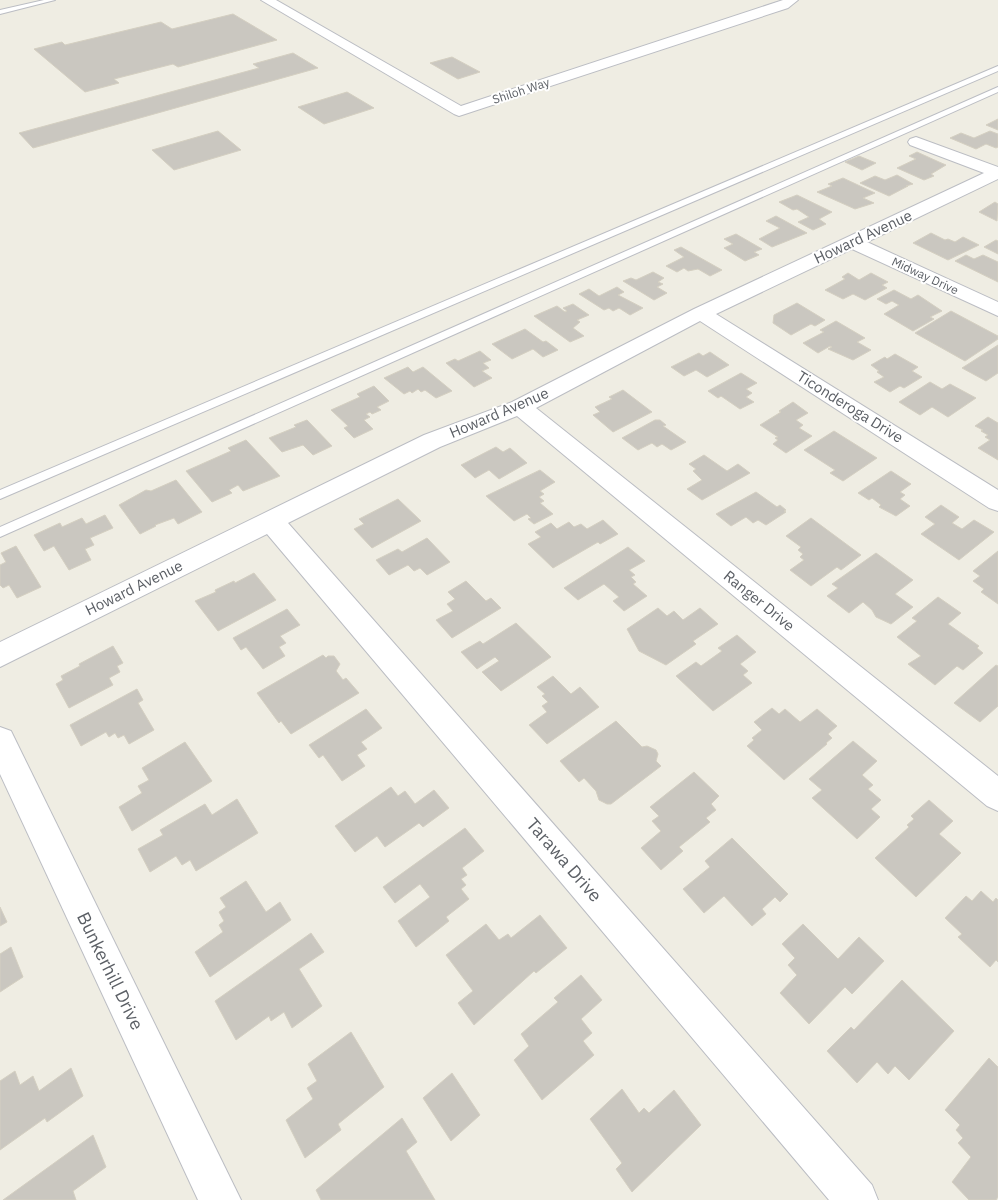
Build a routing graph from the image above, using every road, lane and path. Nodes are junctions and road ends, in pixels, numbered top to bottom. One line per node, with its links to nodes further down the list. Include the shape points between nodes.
1 (52, 0): 4 (lane)
2 (267, 0): 3 (street, Shiloh Way, via 459,111)
3 (792, 0)
4 (0, 12)
5 (998, 68): 13 (lane)
6 (998, 89): 16 (lane)
7 (916, 142): 8 (street)
8 (998, 173): 9 (street, Howard Avenue)
9 (852, 242): 10 (street, Midway Drive); 11 (street, Howard Avenue)
10 (998, 310)
11 (701, 313): 12 (street, Howard Avenue); 14 (street, Ticonderoga Drive)
12 (520, 407): 15 (street, Howard Avenue, via 432,441); 19 (street, Ranger Drive)
13 (0, 495)
14 (998, 502)
15 (270, 520): 17 (street, Howard Avenue); 21 (street, Tarawa Drive)
16 (0, 532)
17 (0, 655)
18 (0, 741): 20 (street, Bunkerhill Drive)
19 (998, 796)
20 (220, 1200)
21 (857, 1200)

